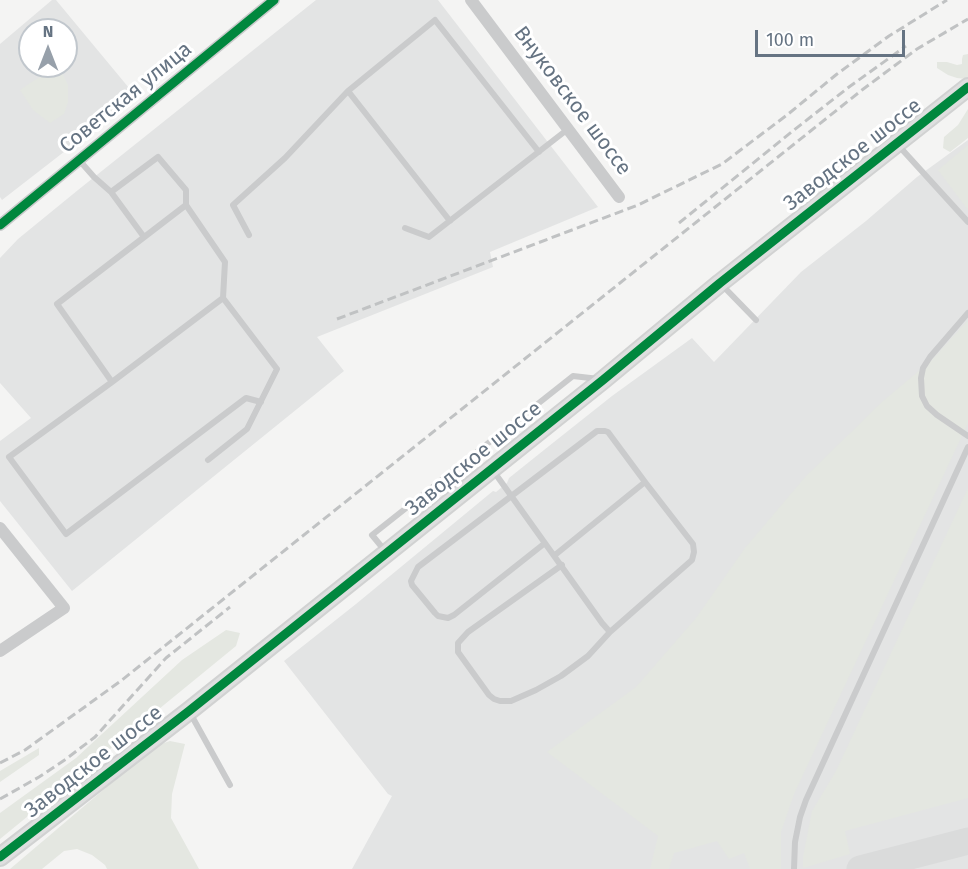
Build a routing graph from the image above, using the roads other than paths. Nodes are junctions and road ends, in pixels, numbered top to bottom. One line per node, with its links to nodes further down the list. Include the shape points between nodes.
1 (274, 0): 8 (street, Советская улица)
2 (471, 0): 5 (street, Внуковское шоссе)
3 (968, 87): 6 (street, Заводское шоссе)
4 (348, 92): 7 (lane, via 435,20); 12 (lane); 16 (lane, via 233,205)
5 (568, 129): 7 (lane); 10 (street, Внуковское шоссе)
6 (896, 143): 13 (lane); 18 (street, Заводское шоссе)
7 (539, 152): 12 (lane)
8 (79, 160): 9 (lane); 14 (street, Советская улица)
9 (111, 192): 11 (lane, via 158,157 186,190); 17 (lane)
10 (619, 197)
11 (186, 205): 17 (lane); 19 (lane, via 225,262)
12 (450, 221): 15 (lane, via 429,237)
13 (968, 222)
14 (0, 225)
15 (405, 228)
16 (249, 235)
17 (144, 237): 23 (lane, via 57,304)
18 (720, 283): 21 (lane); 22 (street, Заводское шоссе)
19 (223, 298): 23 (lane); 24 (lane, via 277,369)
20 (968, 313): 25 (lane, via 930,357 921,378 927,406)
21 (756, 320)
22 (603, 380): 28 (street, Заводское шоссе); 33 (lane, via 573,376 372,535)
23 (112, 382): 24 (lane, via 9,457 66,534 246,398)
24 (261, 402): 27 (lane, via 247,429)
25 (968, 435)
26 (968, 447): 41 (lane, via 806,800 797,834)
27 (208, 460)
28 (491, 468): 30 (lane); 33 (street, Заводское шоссе)
29 (645, 482): 30 (lane, via 608,432 602,430); 34 (lane); 36 (lane, via 689,538 694,552 692,560)
30 (511, 496): 32 (lane); 32 (lane, via 418,567 412,585 438,616 448,618)
31 (0, 528): 37 (street, via 64,608)
32 (545, 543): 34 (lane)
33 (386, 552): 38 (street, Заводское шоссе)
34 (555, 555): 35 (lane)
35 (562, 565): 36 (lane); 36 (lane, via 468,632 458,644 458,652 489,695 511,701 561,676 588,656)
36 (610, 632)
37 (0, 651)
38 (189, 711): 39 (lane); 40 (street, Заводское шоссе)
39 (230, 785)
40 (0, 857)
41 (794, 869)

